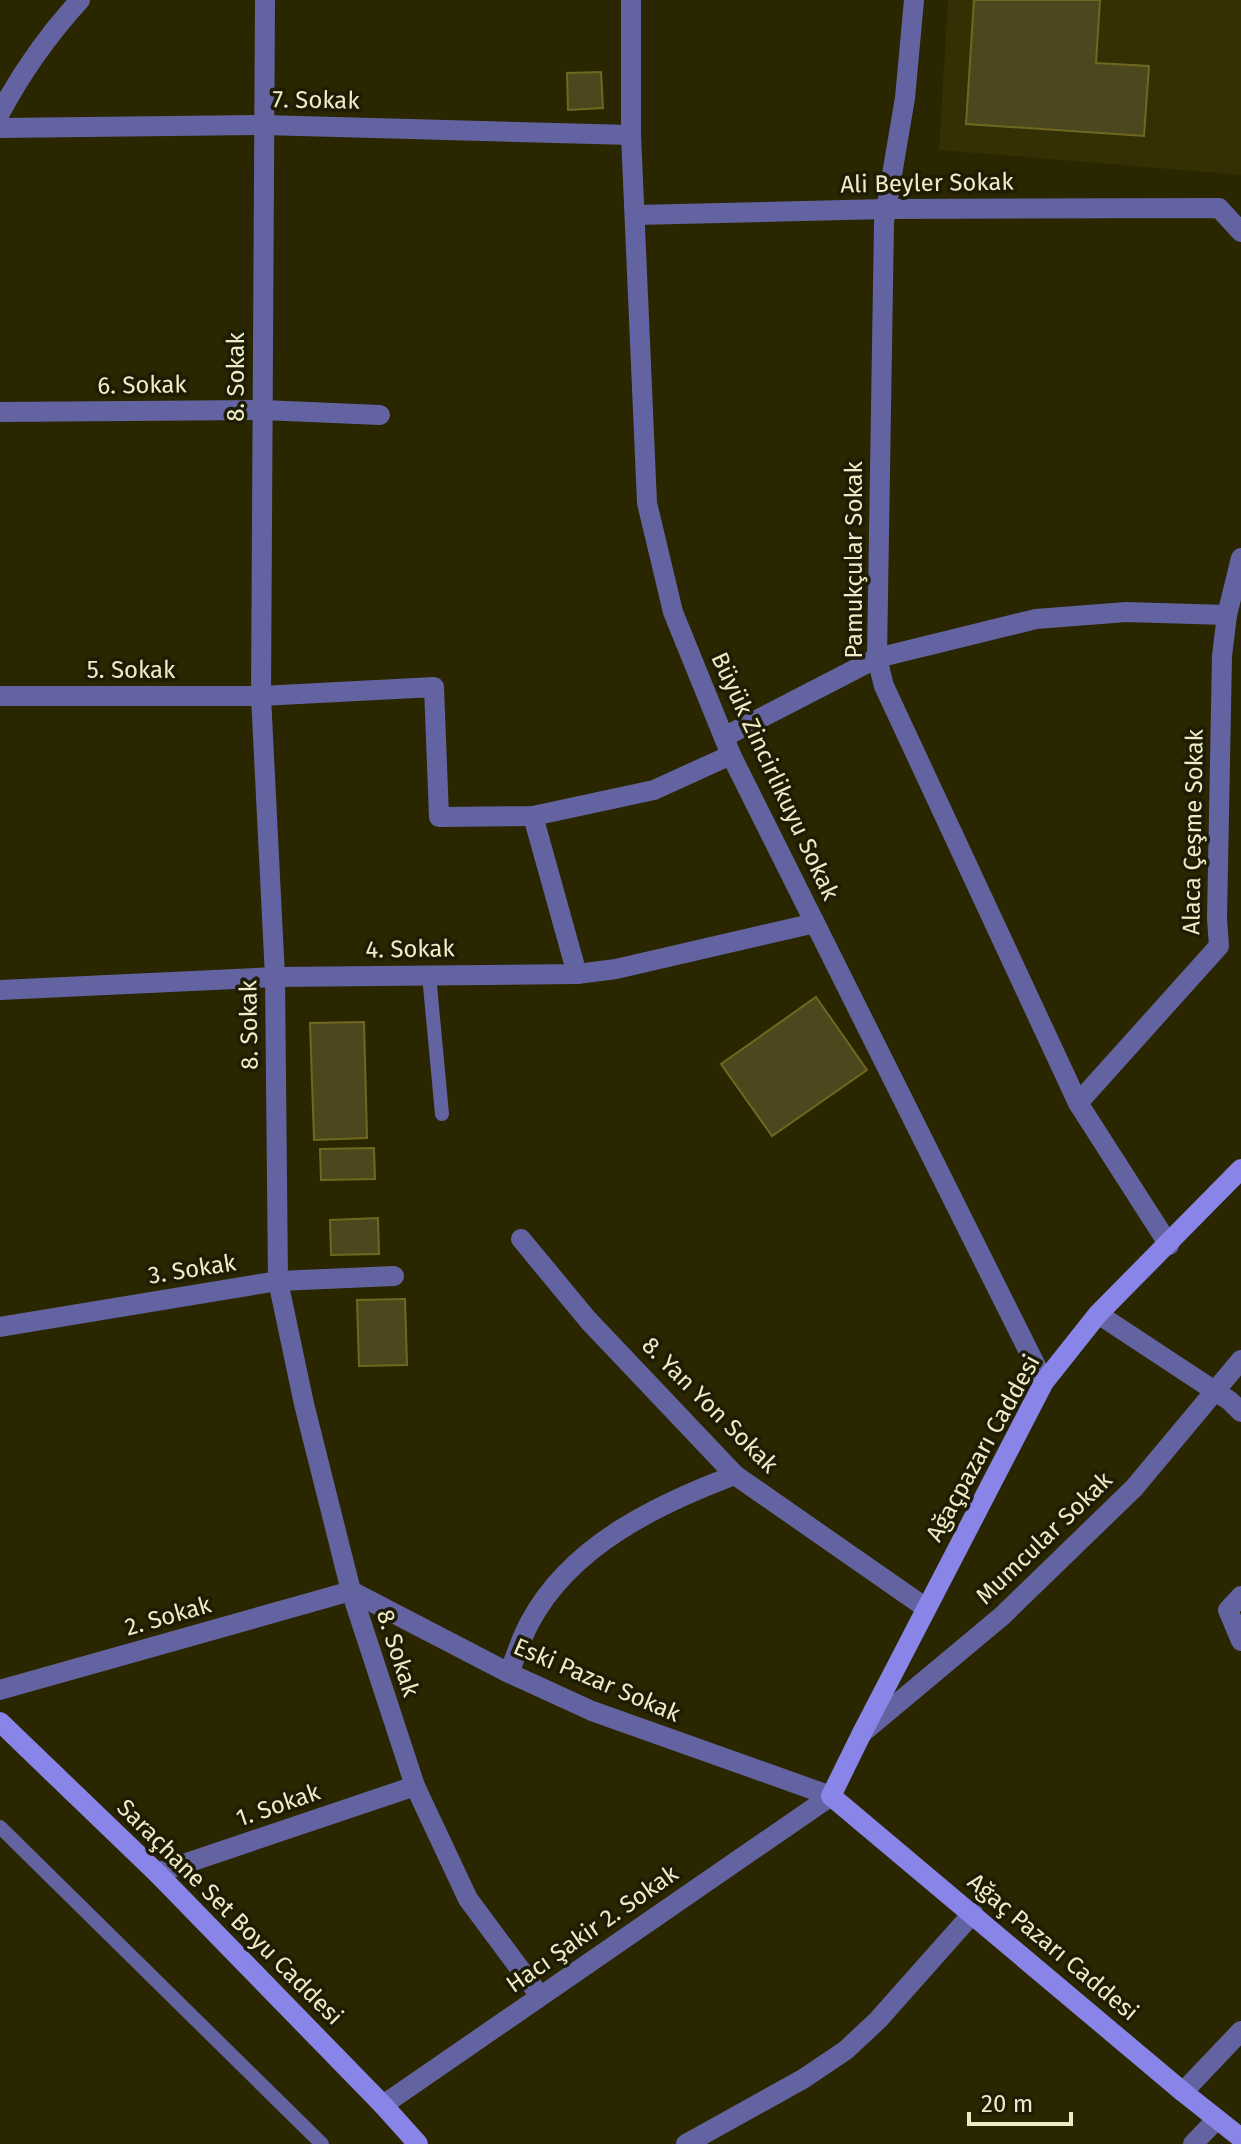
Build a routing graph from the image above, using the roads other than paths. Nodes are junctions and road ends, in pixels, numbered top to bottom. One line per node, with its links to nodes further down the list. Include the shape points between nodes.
1 (80, 0): 5 (street, via 18,78)
2 (265, 0): 6 (street, 8. Sokak)
3 (631, 0): 8 (street, Büyük Zincirlikuyu Sokak)
4 (914, 0): 9 (street, Pamukçular Sokak, via 905,98)
5 (0, 113)
6 (263, 125): 7 (street, 7. Sokak); 8 (street, 7. Sokak); 12 (street, 8. Sokak)
7 (0, 128)
8 (631, 135): 10 (street, Büyük Zincirlikuyu Sokak)
9 (886, 209): 10 (street, Ali Beyler Sokak); 11 (street, Ali Beyler Sokak, via 1219,208); 17 (street, Pamukçular Sokak)
10 (636, 215): 20 (street, Büyük Zincirlikuyu Sokak, via 647,503 673,612)
11 (1241, 232)
12 (262, 410): 13 (street, 6. Sokak); 14 (street, 6. Sokak); 19 (street, 8. Sokak)
13 (0, 412)
14 (380, 415)
15 (1241, 558): 16 (street, Alaca Çeşme Sokak)
16 (1227, 615): 17 (street, via 1126,612 1036,619); 27 (street, Alaca Çeşme Sokak, via 1222,656 1219,946)
17 (877, 658): 20 (street); 27 (street, Pamukçular Sokak, via 884,686)
18 (0, 696): 19 (street, 5. Sokak)
19 (261, 696): 21 (street, 5. Sokak, via 434,687 439,817); 25 (street, 8. Sokak)
20 (728, 746): 21 (street, via 654,790); 22 (street, Büyük Zincirlikuyu Sokak)
21 (533, 816): 23 (street)
22 (815, 923): 23 (street, 4. Sokak); 37 (street, Büyük Zincirlikuyu Sokak)
23 (577, 974): 24 (street, 4. Sokak)
24 (429, 975): 25 (street, 4. Sokak); 28 (lane)
25 (275, 977): 26 (street, 4. Sokak); 33 (street, 8. Sokak)
26 (0, 990)
27 (1078, 1103): 31 (street, Pamukçular Sokak)
28 (442, 1114)
29 (1241, 1169): 31 (street, Ağaçpazarı Caddesi)
30 (521, 1239): 40 (street, 8. Yan Yon Sokak, via 588,1320)
31 (1169, 1245): 34 (street, Ağaçpazarı Caddesi)
32 (394, 1276): 33 (street, 3. Sokak)
33 (278, 1281): 35 (street, 3. Sokak); 41 (street, 8. Sokak)
34 (1098, 1314): 37 (street, Ağaçpazarı Caddesi); 38 (street)
35 (0, 1327)
36 (1241, 1360): 38 (street, Mumcular Sokak)
37 (1044, 1382): 43 (street, Ağaçpazarı Caddesi)
38 (1213, 1390): 39 (street); 48 (street, Mumcular Sokak, via 1134,1488 1090,1531 1002,1616)
39 (1241, 1412)
40 (735, 1475): 43 (street, 8. Yan Yon Sokak); 45 (street, via 632,1520 569,1569 530,1621)
41 (351, 1591): 45 (street, Eski Pazar Sokak); 46 (street, 2. Sokak); 49 (street, 8. Sokak)
42 (1241, 1596): 44 (street, via 1228,1610)
43 (926, 1608): 48 (street, Ağaçpazarı Caddesi)
44 (1241, 1641)
45 (509, 1673): 50 (street, Eski Pazar Sokak, via 592,1711)
46 (0, 1690)
47 (0, 1722): 52 (street, Saraçhane Set Boyu Caddesi)
48 (862, 1733): 50 (street, Ağaçpazarı Caddesi)
49 (415, 1786): 52 (street, 1. Sokak); 54 (street, 8. Sokak, via 468,1899)
50 (831, 1796): 53 (street, Ağaç Pazarı Caddesi); 54 (street, Hacı Şakir 2. Sokak)
51 (0, 1827): 60 (lane)
52 (157, 1873): 57 (street, Saraçhane Set Boyu Caddesi)
53 (973, 1913): 56 (street, Ağaç Pazarı Caddesi); 62 (street, via 846,2050)
54 (540, 1996): 57 (street, Hacı Şakir 2. Sokak)
55 (1241, 2031): 56 (street)
56 (1183, 2092): 58 (street, Ağaç Pazarı Caddesi)
57 (383, 2105): 61 (street, Saraçhane Set Boyu Caddesi)
58 (1217, 2119): 59 (street, Ağaç Pazarı Caddesi); 63 (street)
59 (1241, 2138)
60 (322, 2144)
61 (418, 2144)
62 (686, 2144)
63 (1193, 2144)

